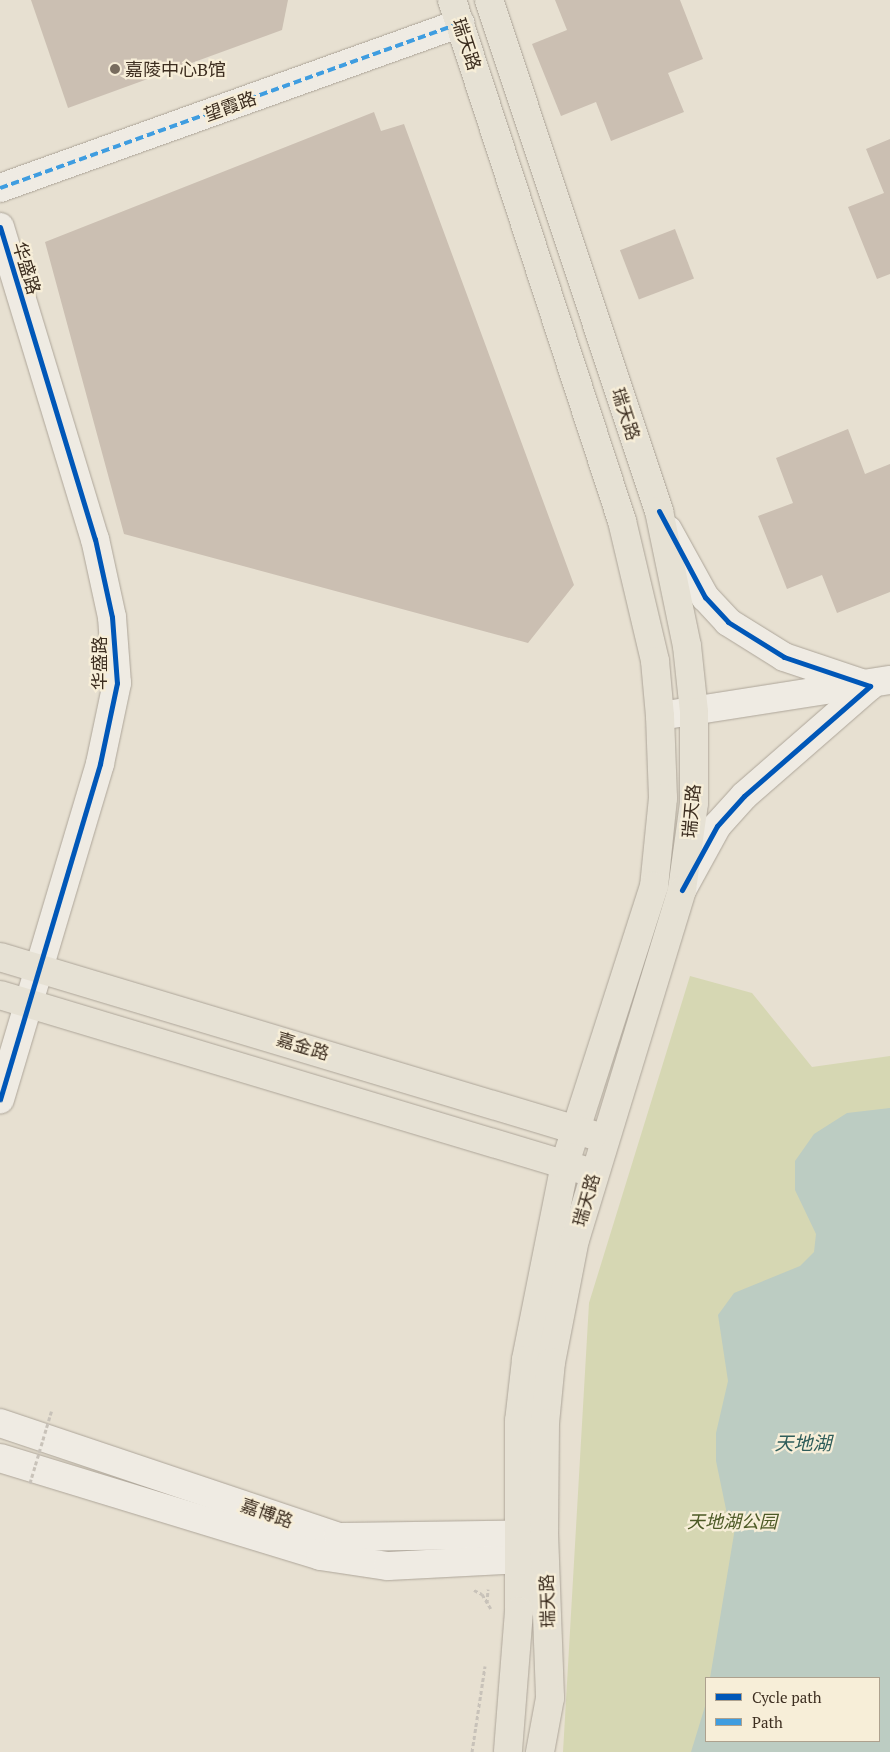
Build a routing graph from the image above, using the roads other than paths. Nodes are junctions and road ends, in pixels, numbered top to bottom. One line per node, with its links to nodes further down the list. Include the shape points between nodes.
1 (489, 0): 5 (main road, 瑞天路)
2 (456, 12): 3 (street, 望霞路); 8 (main road, 瑞天路, via 622,521 655,661)
3 (0, 188)
4 (0, 226): 11 (street, 华盛路, via 95,539 112,617 117,683 100,764)
5 (659, 511): 6 (street, via 705,597 728,622 784,657); 7 (main road, 瑞天路, via 687,646)
6 (880, 683): 7 (street); 9 (street, via 744,796 717,826)
7 (694, 712): 8 (street); 9 (main road, 瑞天路, via 694,803)
8 (660, 716): 15 (main road, 瑞天路, via 662,798 654,886)
9 (682, 890): 16 (main road, 瑞天路)
10 (0, 957): 11 (main road, 嘉金路)
11 (40, 966): 13 (street, 华盛路); 15 (main road, 嘉金路)
12 (0, 995): 13 (main road, 嘉金路)
13 (29, 1001): 14 (street, 华盛路); 17 (main road, 嘉金路)
14 (0, 1099)
15 (577, 1130): 16 (main road, 嘉金路); 17 (main road, 瑞天路)
16 (604, 1138): 18 (main road, 瑞天路)
17 (565, 1164): 18 (main road, 嘉金路); 21 (main road, 瑞天路, via 526,1360 519,1421)
18 (593, 1173): 21 (main road, 瑞天路, via 560,1301)
19 (0, 1423): 21 (street, 嘉博路, via 338,1537)
20 (0, 1458): 21 (street, 嘉博路, via 320,1556 388,1566)
21 (532, 1547): 22 (main road, 瑞天路); 23 (main road, 瑞天路, via 550,1698)
22 (508, 1752)
23 (540, 1752)

